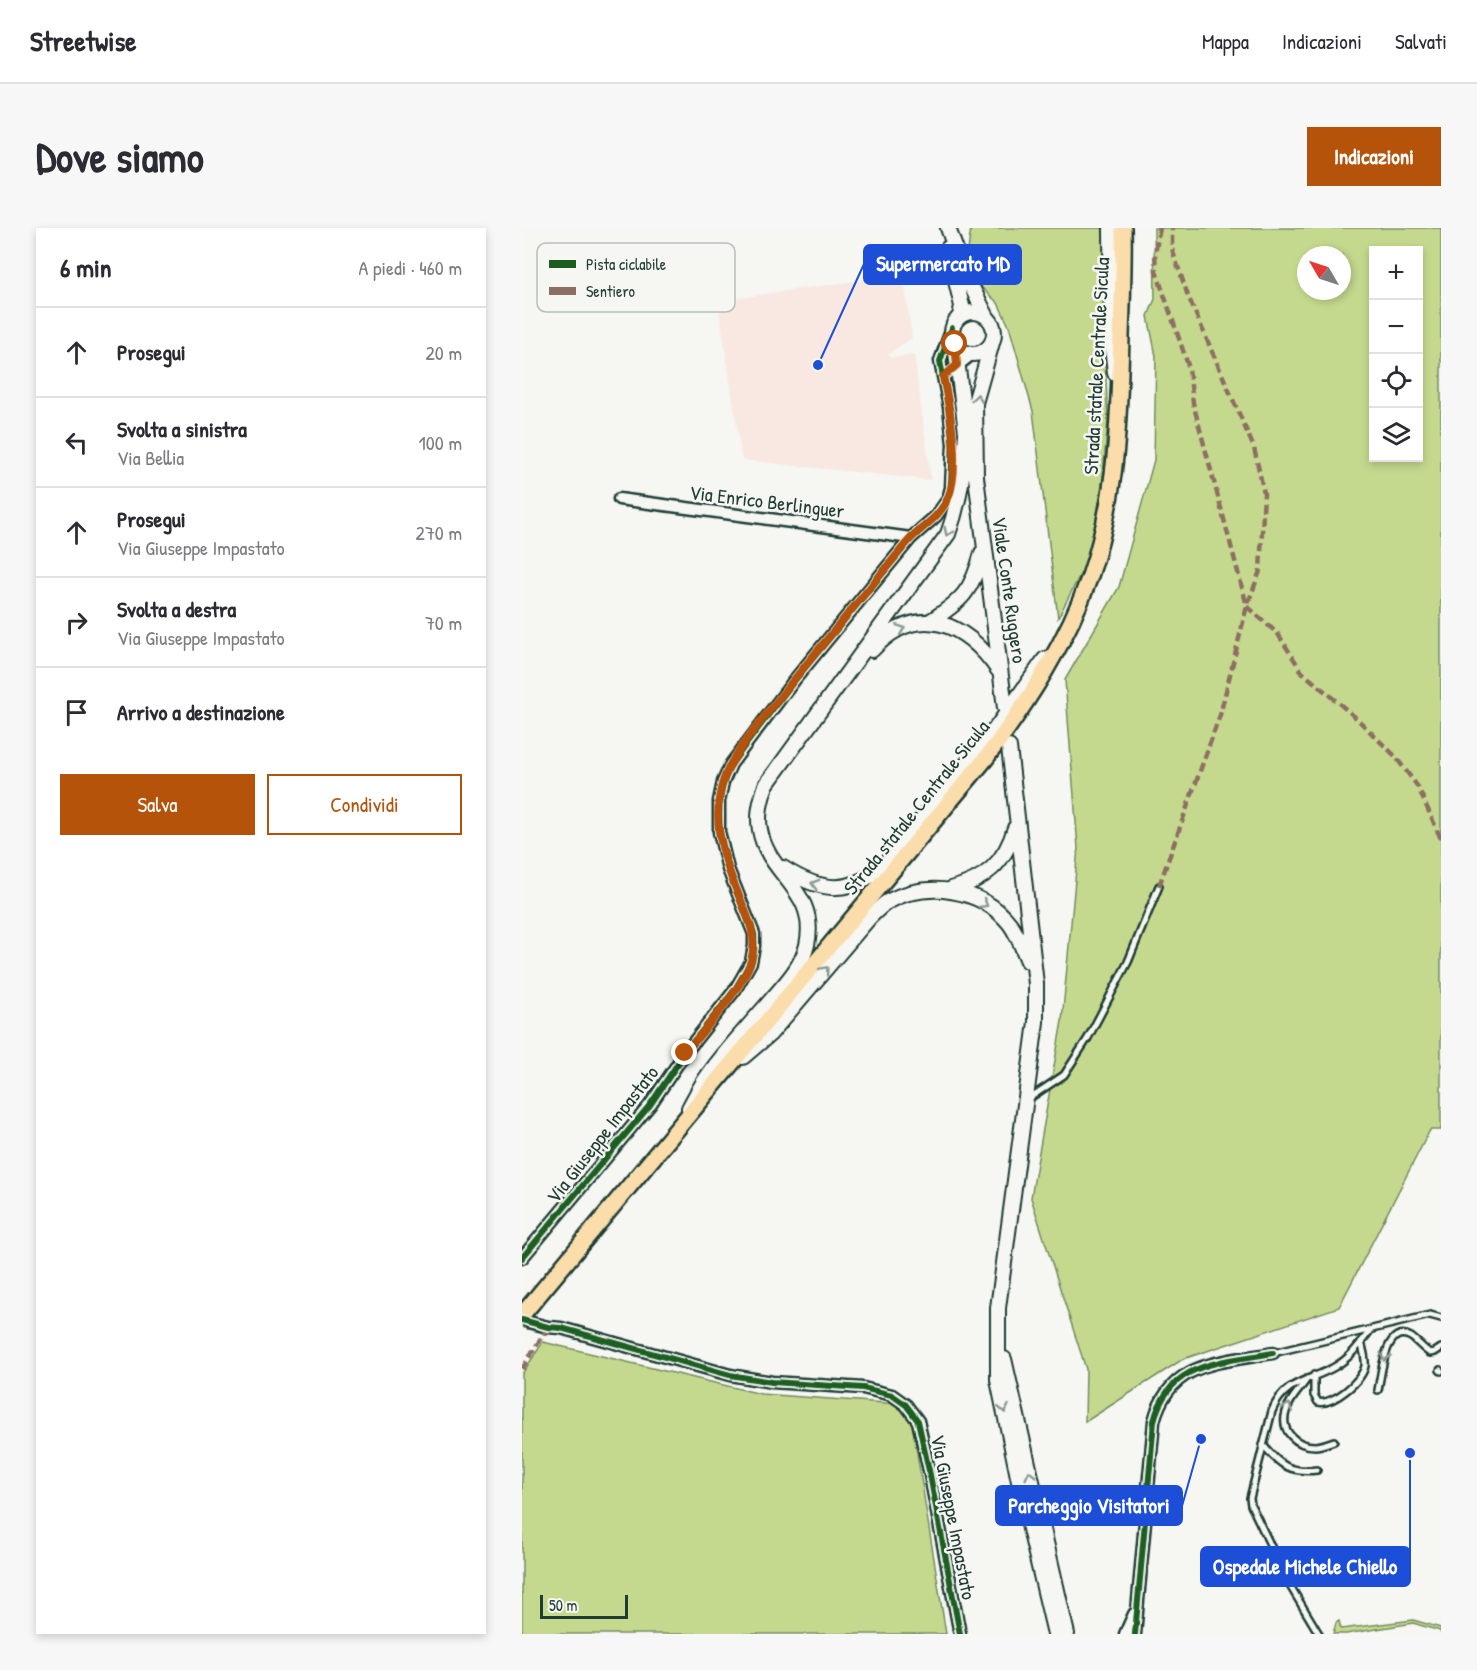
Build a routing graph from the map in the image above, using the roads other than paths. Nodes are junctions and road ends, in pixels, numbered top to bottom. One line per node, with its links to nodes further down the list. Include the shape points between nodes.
1 (1111, 228): 11 (main road, via 1112,346)
2 (1123, 228): 11 (main road, Strada statale Centrale Sicula)
3 (948, 231): 4 (main road); 5 (main road, via 962,306)
4 (987, 317): 5 (main road, via 974,312); 6 (main road, via 993,327)
5 (956, 322): 7 (main road); 10 (street, Via Giuseppe Impastato, via 940,361)
6 (993, 339): 8 (main road, via 985,350); 13 (main road, one-way to 6, via 975,403)
7 (955, 344): 8 (main road); 9 (main road)
8 (972, 354): 9 (street)
9 (957, 365): 10 (street); 12 (main road)
10 (943, 377): 15 (street, Via Giuseppe Impastato, via 953,444 951,488 944,506)
11 (1119, 400): 18 (main road, Strada statale Centrale Sicula, via 1118,446 1104,522 1090,575)
12 (966, 434): 13 (main road); 20 (main road, one-way to 20, via 957,511 948,534)
13 (976, 477): 16 (main road, Viale Conte Ruggero)
14 (619, 500): 15 (street, Via Enrico Berlinguer)
15 (911, 538): 31 (street, Via Giuseppe Impastato, via 768,713 731,764 723,782 719,832 728,869 753,933 751,962 735,990 650,1105)
16 (984, 547): 17 (main road, via 965,594); 19 (main road, Viale Conte Ruggero)
17 (929, 622): 19 (main road, via 959,629); 20 (main road, one-way to 17, via 883,638)
18 (1067, 630): 24 (main road, one-way to 24, via 983,745 874,875 860,882 826,887 812,884); 28 (main road, Strada statale Centrale Sicula, via 986,758)
19 (1002, 674): 21 (main road, Viale Conte Ruggero)
20 (842, 682): 24 (main road, via 766,785 759,814 760,831)
21 (1005, 708)
22 (1009, 747): 23 (main road)
23 (1016, 823): 26 (main road, via 1011,842 985,876); 27 (main road)
24 (776, 863): 30 (main road, via 806,907 807,946 795,972 705,1080)
25 (1160, 886): 29 (lane, via 1128,962 1088,1038 1064,1075)
26 (948, 890): 27 (main road, one-way to 27, via 984,903 1009,923); 28 (main road, one-way to 26, via 770,1034 885,903 908,893)
27 (1036, 984): 29 (main road)
28 (725, 1071): 30 (main road, Strada statale Centrale Sicula)
29 (1027, 1100): 34 (main road, via 1005,1250)
30 (679, 1127): 32 (main road, Strada statale Centrale Sicula)
31 (522, 1258)
32 (525, 1318): 46 (street, Via Giuseppe Impastato, via 730,1375 863,1388 892,1395 906,1405 918,1421)
33 (1441, 1318): 35 (lane, via 1430,1315)
34 (998, 1330): 45 (main road, one-way to 34); 45 (main road, one-way to 45, via 998,1380 1024,1503)
35 (1369, 1332): 36 (lane); 38 (lane)
36 (1361, 1342): 39 (lane, via 1346,1360); 39 (lane, via 1366,1364 1363,1373 1338,1397 1318,1402)
37 (1441, 1348): 40 (lane, one-way to 40, via 1430,1353 1411,1337 1395,1338 1386,1348)
38 (1273, 1353): 44 (street, via 1196,1369 1181,1376 1164,1395 1154,1422)
39 (1311, 1376): 41 (lane, one-way to 39, via 1318,1447 1303,1445 1286,1429 1286,1409); 42 (lane, via 1277,1400)
40 (1378, 1390)
41 (1334, 1441)
42 (1263, 1445): 43 (lane, via 1288,1468 1302,1472); 49 (lane, via 1251,1505 1289,1584)
43 (1317, 1470)
44 (1138, 1602): 47 (street); 48 (street)
45 (1064, 1633)
46 (960, 1634)
47 (1125, 1634)
48 (1136, 1634)
49 (1319, 1634)

